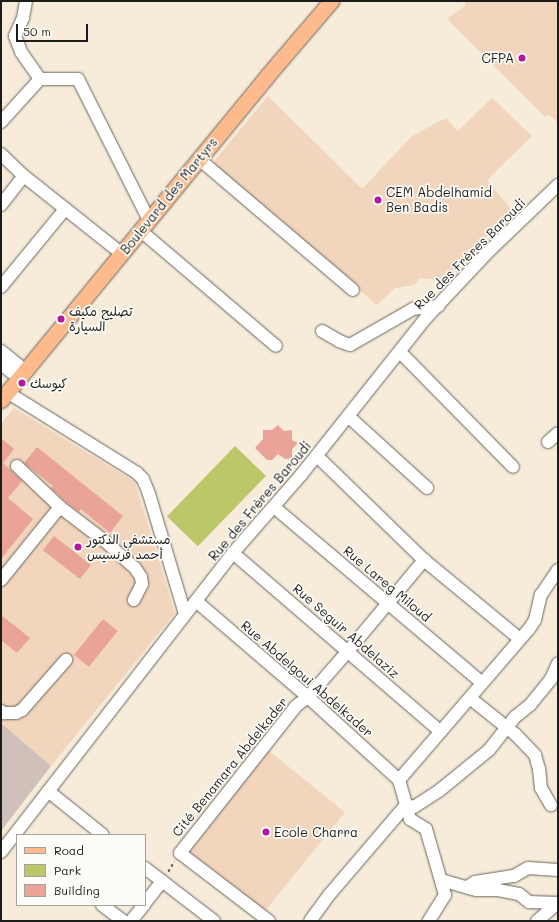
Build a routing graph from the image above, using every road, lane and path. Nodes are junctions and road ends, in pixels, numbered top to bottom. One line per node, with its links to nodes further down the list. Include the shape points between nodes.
1 (26, 1): 3 (street, via 23,18 15,36 21,52)
2 (332, 1): 6 (main road, Boulevard des Martyrs)
3 (40, 79): 4 (street); 11 (street, via 78,79)
4 (1, 122)
5 (1, 154): 7 (street)
6 (199, 159): 11 (main road, Boulevard des Martyrs); 14 (street)
7 (24, 176): 9 (street); 10 (street)
8 (556, 190): 15 (street, Rue des Frères Baroudi, via 486,254)
9 (1, 205)
10 (65, 209): 12 (street); 13 (street)
11 (145, 225): 12 (main road, Boulevard des Martyrs); 17 (street)
12 (122, 254): 21 (main road, Boulevard des Martyrs)
13 (1, 287)
14 (354, 290)
15 (439, 306): 16 (street, via 413,309 350,345); 19 (street, Rue des Frères Baroudi, via 426,318)
16 (322, 331)
17 (276, 346)
18 (1, 351): 21 (street)
19 (400, 352): 23 (street, Rue des Frères Baroudi); 28 (street)
20 (1, 364): 21 (street)
21 (22, 374): 22 (main road, Boulevard des Martyrs)
22 (4, 396): 41 (street, via 137,473 143,479 150,494)
23 (348, 416): 26 (street, Rue des Frères Baroudi); 29 (street)
24 (558, 433): 25 (street)
25 (548, 442)
26 (317, 456): 31 (street, Rue des Frères Baroudi); 33 (street)
27 (17, 466): 30 (street)
28 (513, 467)
29 (427, 488)
30 (60, 507): 35 (street); 38 (street, via 135,568 142,584)
31 (274, 507): 32 (street, Rue des Frères Baroudi); 40 (street, Rue Lareg Miloud)
32 (233, 553): 39 (street, Rue des Frères Baroudi); 43 (street, Rue Seguir Abdelaziz)
33 (424, 560): 40 (street, Cité Benamara Abdelkader); 42 (street)
34 (1, 561): 35 (street)
35 (10, 569): 37 (street)
36 (558, 570): 42 (street, via 541,595 535,620)
37 (1, 580)
38 (134, 600)
39 (196, 601): 41 (street, Rue des Frères Baroudi); 48 (street, Rue Abdelgoui Abdelkader)
40 (388, 604): 43 (street, Cité Benamara Abdelkader); 47 (street, Rue Lareg Miloud)
41 (186, 614): 54 (street, Rue des Frères Baroudi)
42 (520, 639): 47 (street)
43 (348, 651): 48 (street, Cité Benamara Abdelkader); 52 (street, Rue Seguir Abdelaziz)
44 (66, 660): 50 (street, via 22,710 4,714)
45 (558, 663): 46 (street)
46 (555, 678): 51 (street)
47 (482, 683): 49 (street)
48 (308, 697): 53 (street, Rue Abdelgoui Abdelkader); 61 (street, Cité Benamara Abdelkader, via 296,706)
49 (470, 698): 51 (street); 52 (street)
50 (1, 711)
51 (507, 728): 55 (street, via 489,750 440,790 414,807); 56 (street, via 536,755 541,788)
52 (441, 732): 53 (street)
53 (399, 780): 55 (street)
54 (48, 791): 57 (street, Rue des Frères Baroudi); 58 (street)
55 (406, 805): 64 (street, via 410,819 426,829); 75 (street)
56 (551, 805)
57 (18, 834)
58 (102, 834)
59 (15, 838): 60 (street, Rue des Frères Baroudi)
60 (1, 852)
61 (180, 853): 65 (path); 74 (street, Cité Benamara Abdelkader)
62 (146, 869): 65 (street)
63 (558, 870): 66 (street, via 528,868 514,876 475,882)
64 (441, 880): 66 (street); 76 (street, via 445,895)
65 (162, 881): 67 (street); 73 (street)
66 (467, 887): 68 (street, via 519,894 529,902)
67 (146, 901)
68 (558, 903): 77 (street)
69 (103, 906): 71 (street)
70 (142, 906): 72 (street)
71 (123, 921)
72 (131, 921)
73 (214, 921)
74 (269, 921)
75 (310, 921)
76 (429, 921)
77 (537, 921)

